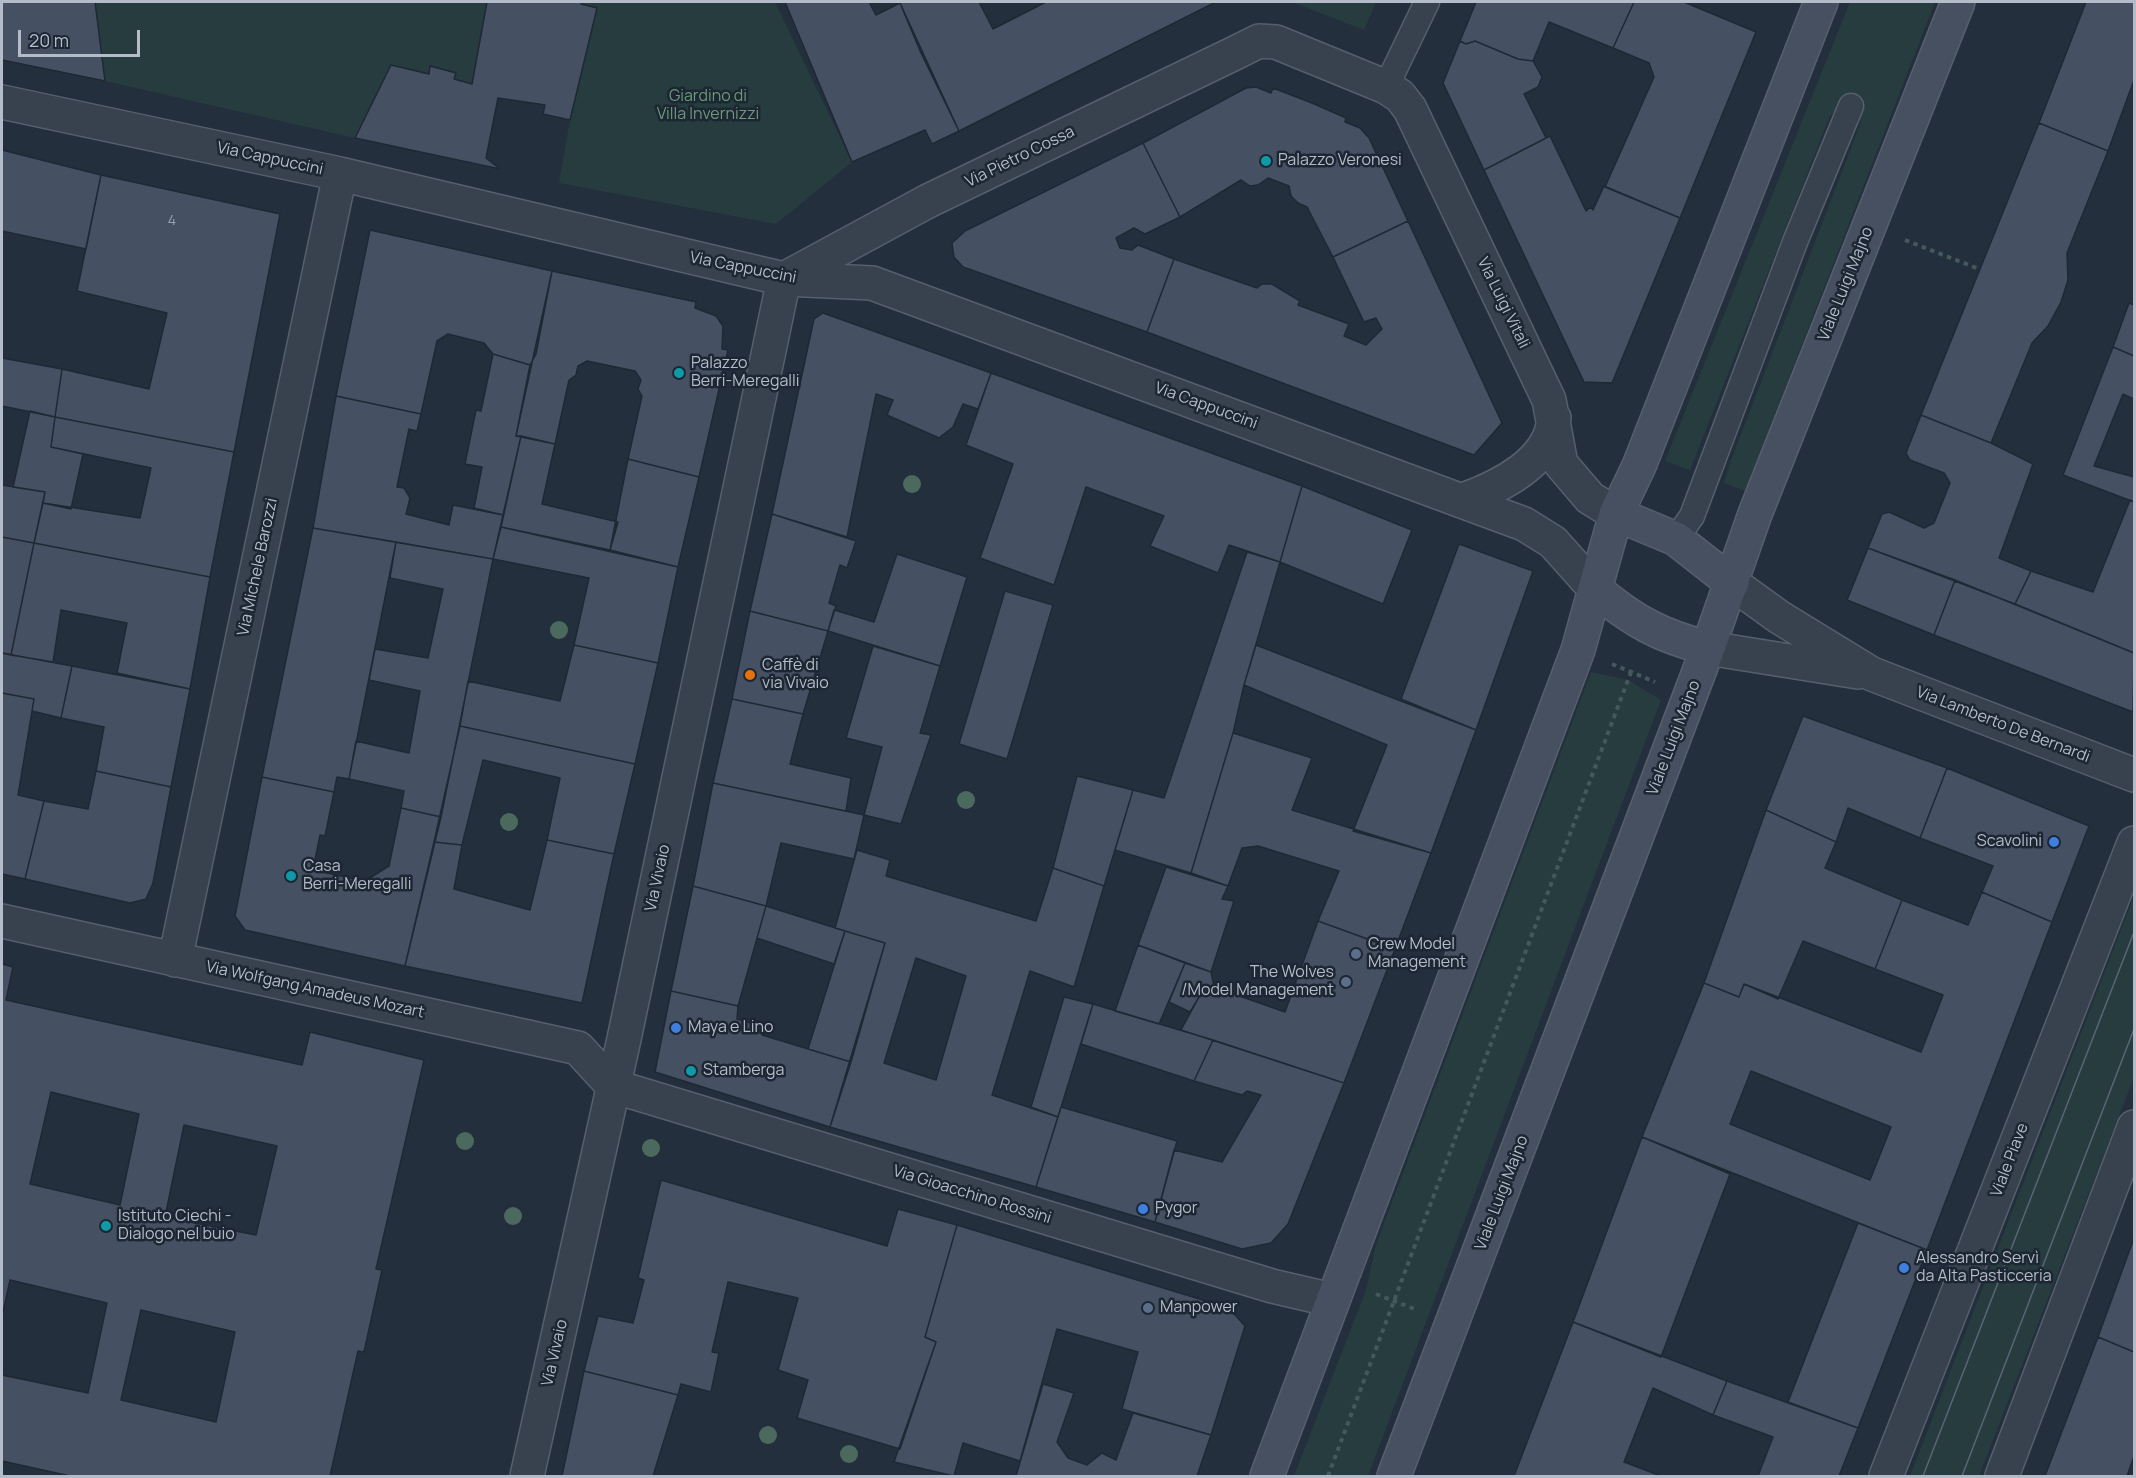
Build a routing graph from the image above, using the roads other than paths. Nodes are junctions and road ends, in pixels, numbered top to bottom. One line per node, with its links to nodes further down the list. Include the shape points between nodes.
1 (1427, 2): 5 (lane)
2 (1821, 2): 12 (main road, via 1640,466)
3 (1958, 2): 14 (main road, Viale Luigi Majno, via 1759,503)
4 (1259, 41): 5 (street, Via Luigi Vitali, via 1301,51); 9 (street, Via Pietro Cossa, via 928,201)
5 (1386, 87): 10 (street, Via Luigi Vitali, via 1410,108)
6 (2, 102): 8 (street, Via Cappuccini)
7 (1851, 106): 13 (lane, via 1795,242 1692,516)
8 (340, 174): 9 (street, Via Cappuccini); 21 (street, Via Michele Barozzi)
9 (784, 279): 11 (street, Via Cappuccini, via 872,283); 22 (street, Via Vivaio)
10 (1554, 416): 11 (street, via 1549,441 1533,458 1490,491); 12 (street, Via Luigi Vitali, via 1561,464 1590,498)
11 (1463, 500): 15 (street, Via Cappuccini, via 1524,524 1553,542)
12 (1616, 514): 13 (main road); 15 (main road)
13 (1676, 539): 14 (main road)
14 (1732, 583): 16 (main road, Viale Luigi Majno); 17 (street, Via Lamberto De Bernardi)
15 (1594, 589): 16 (main road, via 1646,627); 24 (main road, via 1578,650)
16 (1708, 648): 17 (street, Via Lamberto De Bernardi); 27 (main road, Viale Luigi Majno)
17 (1872, 674): 18 (street, Via Lamberto De Bernardi)
18 (2134, 775)
19 (2134, 843): 28 (street, Viale Piave)
20 (2, 921): 21 (street, Via Wolfgang Amadeus Mozart)
21 (175, 960): 22 (street, Via Wolfgang Amadeus Mozart, via 578,1048)
22 (613, 1086): 24 (street, Via Gioacchino Rossini, via 1272,1286); 25 (street, Via Vivaio)
23 (2134, 1127): 29 (street)
24 (1332, 1300): 26 (main road)
25 (527, 1476)
26 (1267, 1476)
27 (1394, 1476)
28 (1886, 1476)
29 (2002, 1476)

